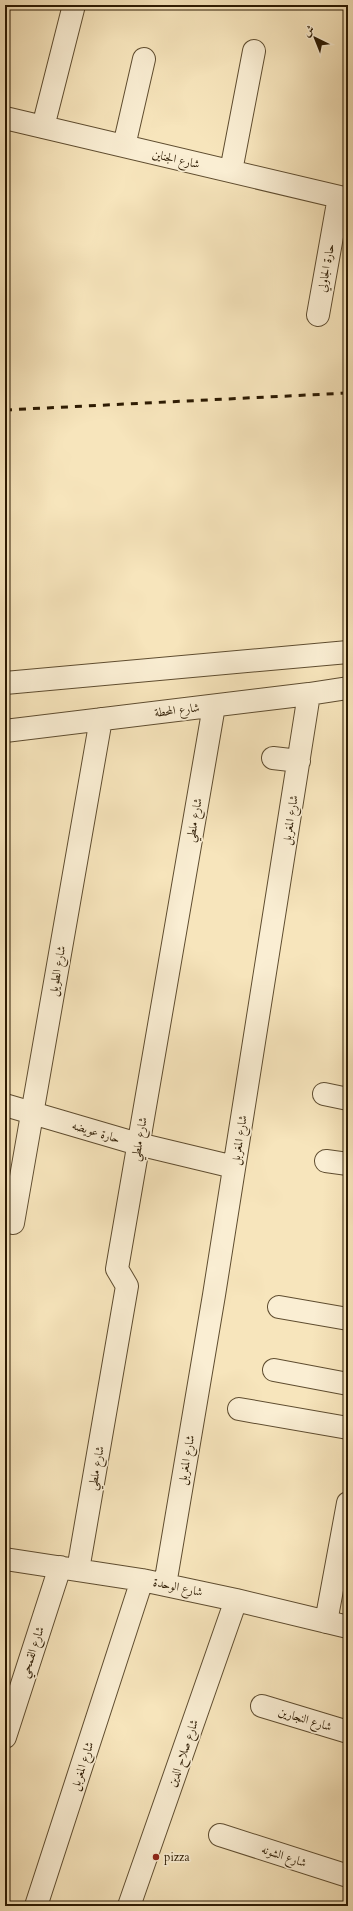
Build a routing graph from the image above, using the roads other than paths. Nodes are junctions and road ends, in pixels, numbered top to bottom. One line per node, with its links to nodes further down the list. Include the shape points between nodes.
1 (74, 5): 5 (street)
2 (254, 51): 7 (street)
3 (144, 59): 6 (street)
4 (5, 118): 5 (street, شارع الجناين)
5 (43, 127): 6 (street, شارع الجناين)
6 (124, 146): 7 (street, شارع الجناين)
7 (231, 171): 8 (street, شارع الجناين)
8 (343, 198): 9 (street, حارة الجاولي)
9 (318, 315)
10 (348, 652): 11 (street)
11 (5, 683)
12 (348, 688): 13 (street, شارع المحطة)
13 (309, 694): 14 (street, شارع المحطة); 18 (street, شارع المغربل)
14 (214, 706): 15 (street, شارع المحطة); 23 (street, شارع ملطي)
15 (101, 720): 16 (street, شارع المحطة); 22 (street, شارع الطويل)
16 (5, 732)
17 (273, 758): 18 (street)
18 (299, 761): 26 (street, شارع المغربل)
19 (324, 1094): 20 (street)
20 (348, 1098)
21 (5, 1105): 22 (street, حارة عويضه)
22 (33, 1113): 23 (street, حارة عويضه); 27 (street, شارع الطويل)
23 (138, 1144): 26 (street, حارة عويضه); 36 (street, شارع ملطي, via 117,1269 127,1286)
24 (326, 1161): 25 (street)
25 (348, 1164)
26 (234, 1167): 38 (street, شارع المغربل)
27 (13, 1223)
28 (279, 1307): 29 (street)
29 (348, 1319)
30 (274, 1370): 31 (street)
31 (348, 1384)
32 (239, 1409): 33 (street)
33 (348, 1428)
34 (348, 1503): 40 (street)
35 (5, 1559): 36 (street, شارع الوحدة)
36 (69, 1569): 37 (street, شارع الوحدة); 44 (street, شارع القمحي)
37 (142, 1580): 38 (street, شارع الوحدة); 47 (street, شارع المغربل)
38 (165, 1585): 39 (street, شارع الوحدة)
39 (236, 1600): 40 (street, شارع الوحدة); 48 (street, شارع صلاح الدين)
40 (326, 1622): 41 (street, شارع الوحدة)
41 (348, 1628)
42 (262, 1706): 43 (street, شارع النجارين)
43 (348, 1732)
44 (5, 1737)
45 (220, 1835): 46 (street, شارع الشونه)
46 (348, 1876)
47 (36, 1906)
48 (129, 1906)

